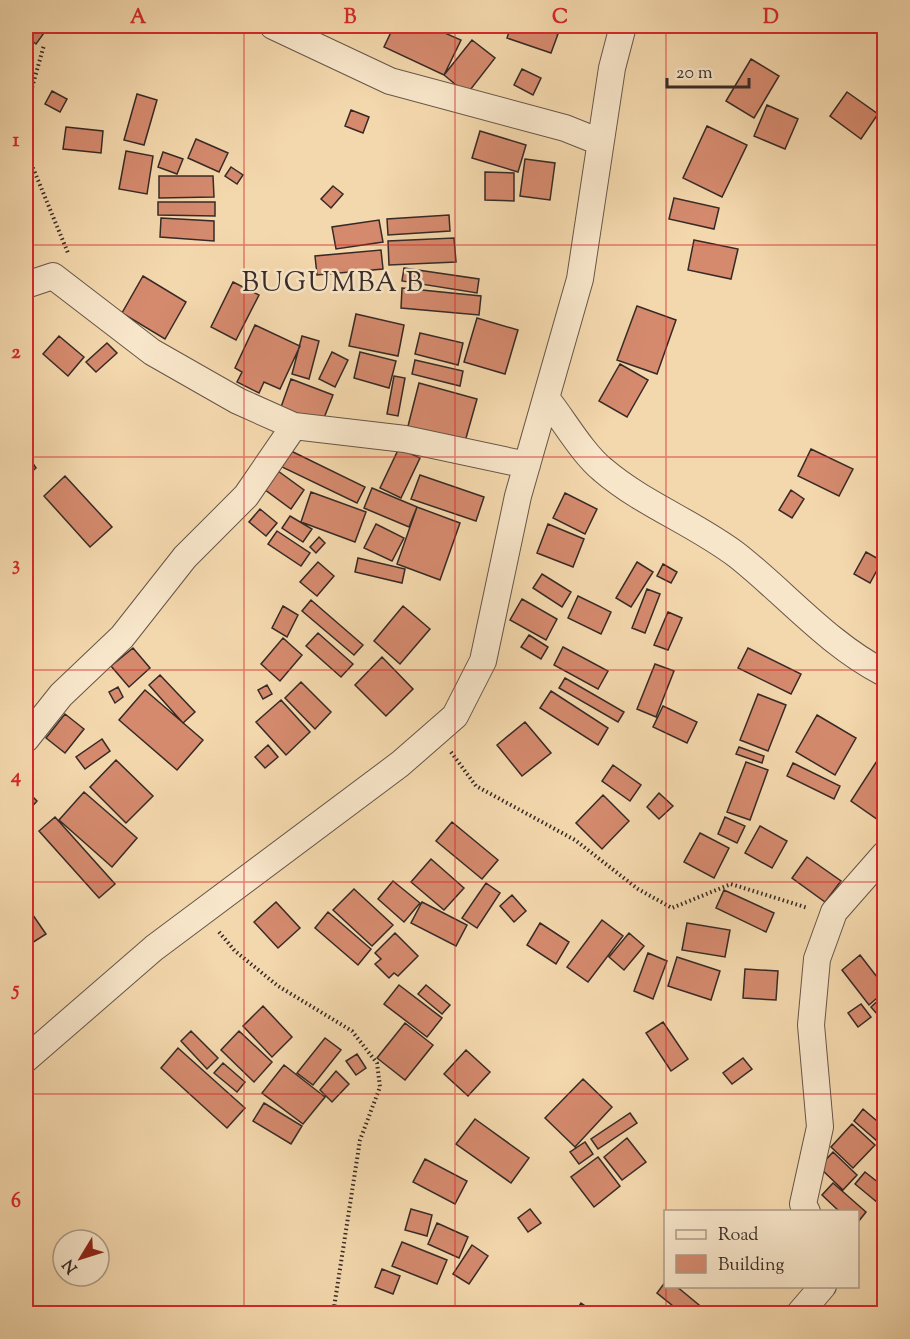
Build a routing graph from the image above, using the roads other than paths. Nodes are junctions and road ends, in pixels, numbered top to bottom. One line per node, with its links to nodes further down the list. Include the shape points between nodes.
1 (273, 26): 3 (street, via 390,81 566,128)
2 (623, 26): 3 (street)
3 (600, 142): 5 (street, via 580,279)
4 (26, 285): 6 (street, via 53,276 152,352 238,401)
5 (546, 398): 7 (street); 8 (street, via 600,468 639,497 718,541 776,587 833,641)
6 (294, 426): 7 (street, via 405,439); 9 (street, via 246,496 184,557 122,637 61,695)
7 (527, 465): 11 (street, via 483,661 455,716 400,764 154,948)
8 (885, 673)
9 (26, 739)
10 (885, 855): 12 (street, via 834,912 817,959 811,1025 820,1127 803,1204)
11 (26, 1059)
12 (806, 1210)
13 (822, 1288): 14 (street)
14 (799, 1314)

